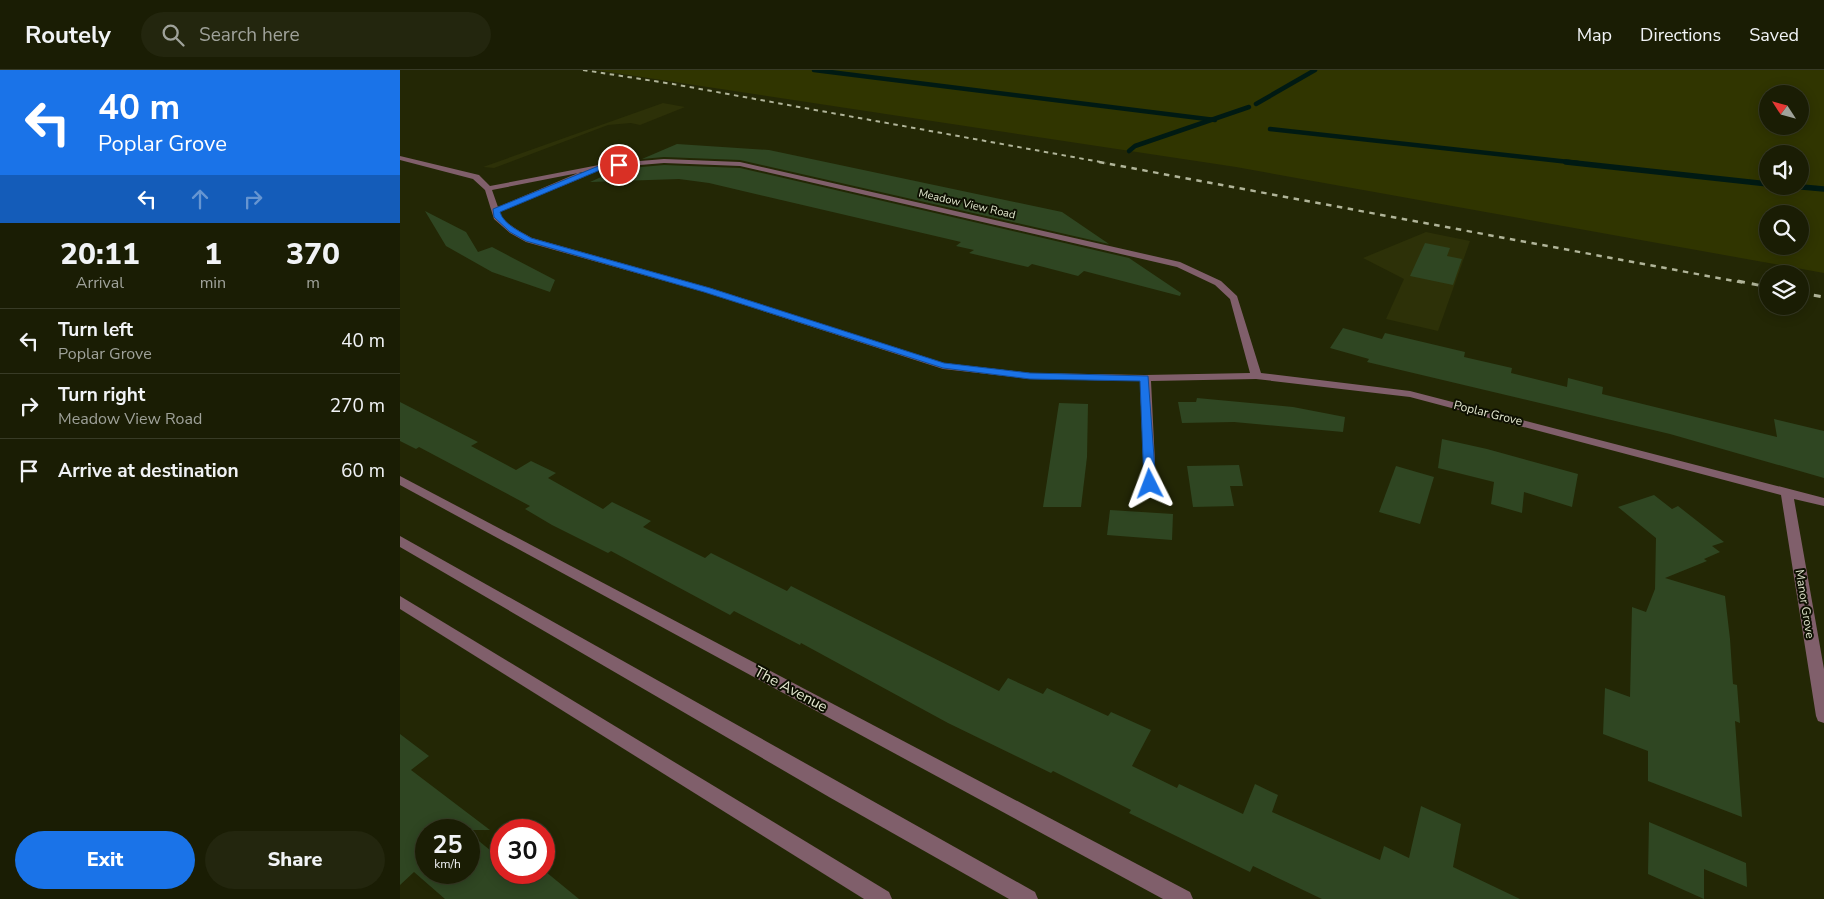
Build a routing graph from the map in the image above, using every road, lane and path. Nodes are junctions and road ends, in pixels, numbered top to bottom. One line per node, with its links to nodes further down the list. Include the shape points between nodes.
1 (400, 158): 3 (street, via 468,174)
2 (604, 166): 3 (street, Meadow View Road); 4 (street, Meadow View Road); 5 (street, Meadow View Road, via 664,161 740,164 1180,265 1218,283 1234,298)
3 (488, 189): 4 (street, Poplar Grove)
4 (496, 211): 6 (street, Poplar Grove, via 497,217 528,240 707,290 943,366 1030,376)
5 (1256, 376): 6 (street, Poplar Grove); 9 (street, Poplar Grove, via 1410,394)
6 (1145, 378): 8 (street)
7 (400, 480): 16 (street, The Avenue)
8 (1150, 484)
9 (1787, 492): 10 (street, Poplar Grove); 13 (street, Manor Grove)
10 (1824, 502)
11 (400, 541): 15 (street)
12 (400, 602): 14 (street)
13 (1824, 716)
14 (882, 899)
15 (1028, 899)
16 (1182, 899)

